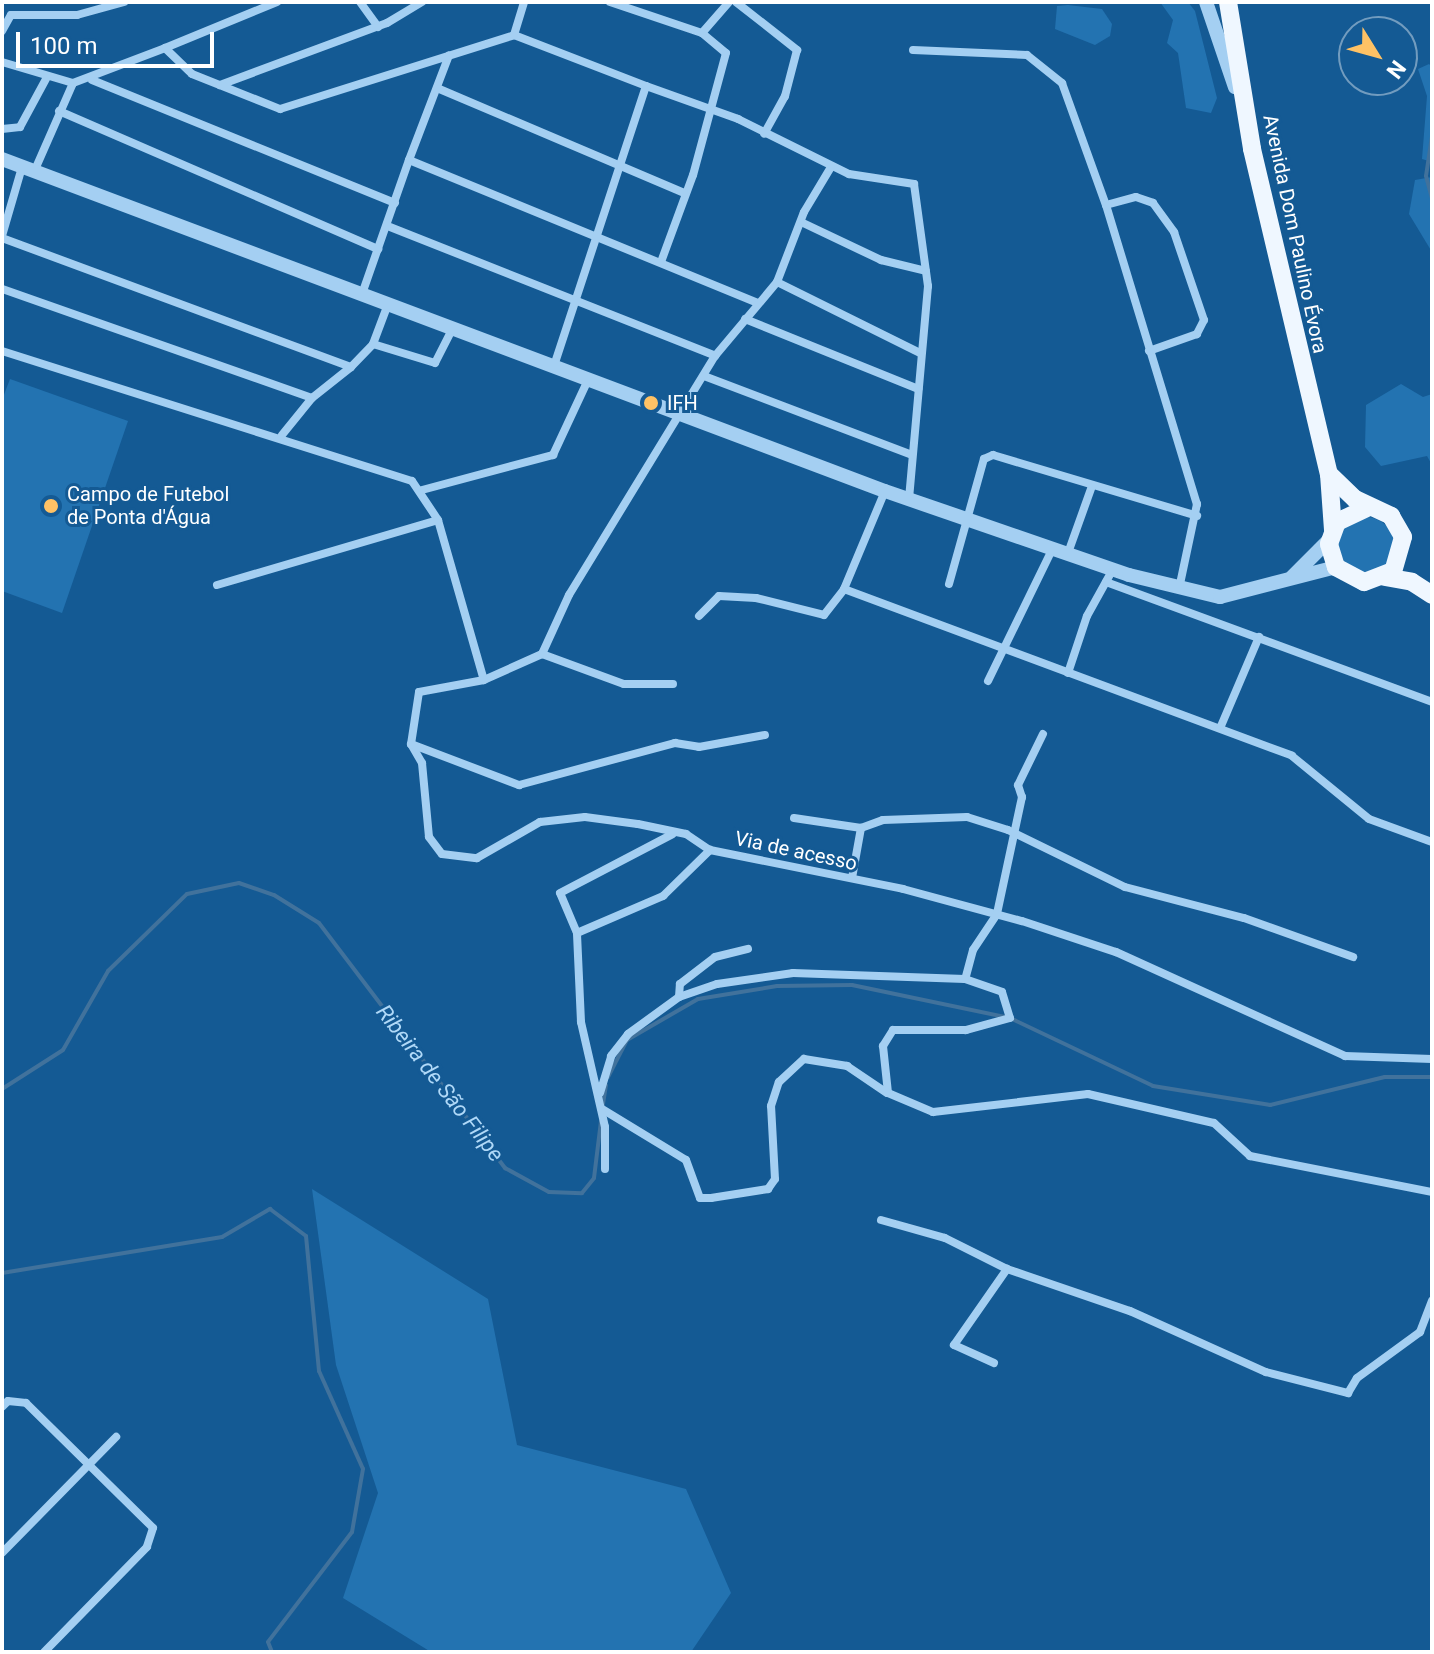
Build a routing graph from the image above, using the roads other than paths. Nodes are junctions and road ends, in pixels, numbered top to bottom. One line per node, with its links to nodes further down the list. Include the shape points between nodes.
1 (124, 2): 12 (street, via 77,15 11,15)
2 (277, 2): 15 (street)
3 (360, 2): 11 (street)
4 (422, 2): 11 (street)
5 (524, 2): 14 (street)
6 (610, 2): 13 (street)
7 (729, 2): 13 (street)
8 (736, 2): 28 (street, via 797,50 785,96)
9 (1206, 2): 29 (street)
10 (1228, 2): 29 (main road, Avenida Dom Paulino Évora)
11 (378, 27): 22 (street)
12 (2, 31)
13 (702, 33): 25 (street, via 724,46 728,61)
14 (514, 35): 17 (street); 23 (street)
15 (165, 48): 20 (street); 22 (street, via 192,74)
16 (913, 50): 37 (street, via 1027,55 1044,63 1062,83)
17 (449, 55): 22 (street, via 280,109); 24 (street)
18 (2, 62): 19 (street)
19 (46, 79): 21 (street); 27 (street, via 20,127)
20 (92, 80): 21 (street); 36 (street)
21 (73, 83): 26 (street)
22 (220, 85)
23 (646, 86): 25 (street); 32 (street)
24 (437, 88): 31 (street); 32 (street)
25 (713, 110): 28 (street); 35 (street)
26 (59, 111): 34 (street); 42 (street)
27 (2, 129)
28 (764, 134): 33 (street)
29 (1252, 149): 67 (main road, Avenida Dom Paulino Évora)
30 (2, 159): 34 (street)
31 (409, 160): 36 (street); 40 (street)
32 (621, 163): 35 (street); 40 (street)
33 (831, 167): 38 (street); 44 (street, via 914,184)
34 (28, 169): 41 (street); 47 (street)
35 (684, 193): 43 (street)
36 (395, 203): 39 (street)
37 (1106, 205): 55 (street); 55 (street, via 1136,197 1153,203 1174,232 1204,320 1197,334)
38 (801, 222): 44 (street, via 881,260); 45 (street)
39 (390, 227): 42 (street); 48 (street)
40 (598, 235): 43 (street); 48 (street)
41 (2, 237): 59 (street)
42 (378, 249): 47 (street)
43 (661, 262): 49 (street)
44 (926, 271): 56 (street)
45 (777, 282): 49 (street); 56 (street)
46 (2, 289): 63 (street)
47 (362, 294): 50 (street)
48 (579, 298): 57 (street); 58 (street)
49 (758, 303): 51 (street)
50 (388, 304): 52 (street); 53 (street)
51 (745, 319): 57 (street); 62 (street)
52 (452, 329): 53 (street, via 435,363); 58 (street)
53 (373, 344): 59 (street)
54 (2, 351): 65 (street)
55 (1149, 351): 73 (street)
56 (920, 353): 62 (street)
57 (715, 356): 60 (street)
58 (554, 365): 61 (street)
59 (351, 367): 63 (street)
60 (704, 376): 64 (street); 66 (street)
61 (588, 380): 64 (street); 69 (street, via 553,455)
62 (918, 389): 66 (street)
63 (312, 398): 65 (street)
64 (684, 414): 70 (street); 93 (street, via 569,595)
65 (282, 435): 69 (street, via 390,472)
66 (912, 455): 71 (street)
67 (1329, 474): 72 (main road); 76 (main road, Avenida Dom Paulino Évora)
68 (1092, 486): 73 (street); 74 (street, via 993,455 984,459); 78 (street)
69 (422, 490): 75 (street)
70 (885, 491): 71 (street); 87 (street)
71 (909, 500): 74 (street)
72 (1369, 507): 76 (main road, via 1346,514); 79 (main road, via 1399,525)
73 (1197, 516): 88 (street)
74 (966, 517): 77 (street); 85 (street)
75 (438, 520): 86 (street); 95 (street)
76 (1331, 534): 80 (main road); 83 (street)
77 (1053, 547): 78 (street); 92 (street)
78 (1068, 553): 81 (street)
79 (1400, 561): 82 (main road); 84 (main road)
80 (1336, 567): 82 (main road, via 1353,580); 83 (street)
81 (1109, 576): 88 (street); 91 (street); 94 (street)
82 (1385, 577): 84 (main road)
83 (1292, 578): 88 (street, via 1220,597)
84 (1412, 582): 89 (main road)
85 (949, 584)
86 (217, 585)
87 (844, 589): 90 (street, via 824,615 756,598 719,596); 92 (street)
88 (1179, 590)
89 (1432, 595)
90 (699, 616)
91 (1259, 637): 98 (street); 99 (street)
92 (1002, 649): 94 (street); 96 (street)
93 (542, 654): 95 (street, Via de acesso); 97 (street, via 624,684)
94 (1068, 673): 99 (street)
95 (484, 680): 102 (street, Via de acesso, via 419,692)
96 (988, 681)
97 (673, 684)
98 (1432, 702)
99 (1221, 726): 107 (street, via 1292,756 1369,819)
100 (1043, 734): 105 (street, via 1018,785)
101 (765, 735): 102 (street, via 699,747 675,743 519,785)
102 (411, 744): 106 (street, Via de acesso, via 422,763 434,849 456,860 477,858 540,822 585,817)
103 (794, 818): 104 (street)
104 (861, 828): 105 (street, via 883,820 967,817); 109 (street)
105 (1015, 833): 110 (street); 113 (street, via 1125,887 1244,918)
106 (674, 834): 108 (street, Via de acesso); 111 (street, via 560,893)
107 (1432, 842)
108 (710, 850): 109 (street, Via de acesso); 111 (street, via 663,896)
109 (852, 878): 110 (street, Via de acesso)
110 (997, 914): 114 (street, via 973,950); 116 (street, Via de acesso, via 1116,952 1345,1056)
111 (577, 933): 117 (street, via 584,1043)
112 (748, 949): 115 (street, via 715,957 680,984)
113 (1353, 957)
114 (965, 979): 115 (street, via 793,973 717,984); 118 (street, via 1002,992 1010,1018 966,1030 893,1030 883,1046)
115 (679, 997): 117 (street, via 628,1034 611,1056)
116 (1432, 1059)
117 (600, 1093): 119 (street)
118 (888, 1093): 119 (street, via 847,1066 804,1059 779,1082 771,1106 775,1179 768,1189 711,1198 700,1198 686,1160); 121 (street, via 933,1112 1088,1094 1214,1123 1250,1156)
119 (602, 1109): 120 (street)
120 (605, 1169)
121 (1432, 1192)
122 (881, 1220): 123 (street, via 945,1238)
123 (1007, 1269): 124 (street, via 1130,1311 1266,1372 1348,1393 1357,1378 1420,1332); 125 (street, via 954,1345)
124 (1432, 1300)
125 (994, 1363)
126 (2, 1407): 128 (street, via 8,1401 26,1403)
127 (116, 1437): 128 (street)
128 (89, 1465): 129 (street); 130 (street, via 153,1528 147,1547)
129 (2, 1553)
130 (44, 1652)

